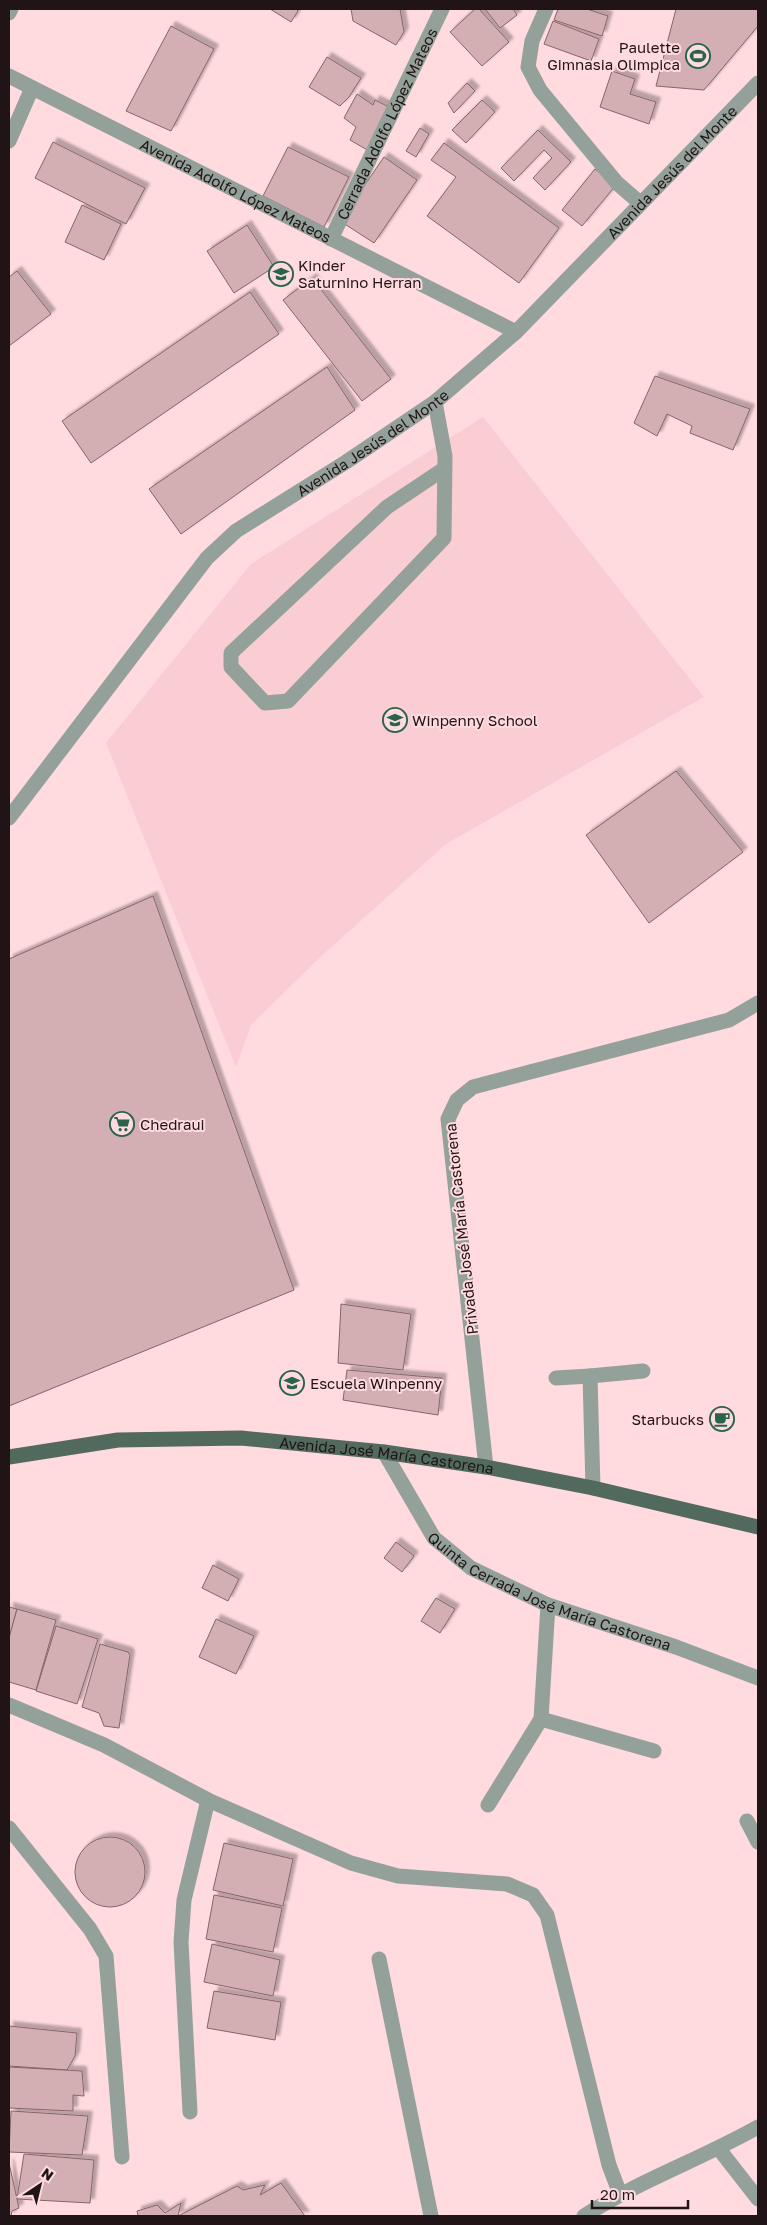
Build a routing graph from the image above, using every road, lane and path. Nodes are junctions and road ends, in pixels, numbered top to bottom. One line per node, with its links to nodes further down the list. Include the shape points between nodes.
1 (11, 9): 4 (street)
2 (442, 9): 10 (street, Cerrada Adolfo López Mateos)
3 (546, 9): 9 (street, via 532,41 528,67 540,90 617,183)
4 (9, 13)
5 (9, 76): 7 (street, Avenida Adolfo López Mateos)
6 (758, 83): 9 (street, Avenida Jesús del Monte)
7 (32, 88): 8 (street); 10 (street, Avenida Adolfo López Mateos)
8 (9, 141)
9 (640, 203): 11 (street, Avenida Jesús del Monte)
10 (331, 239): 11 (street, Avenida Adolfo López Mateos)
11 (516, 332): 12 (street, Avenida Jesús del Monte)
12 (435, 402): 13 (street, via 445,456); 14 (street, Avenida Jesús del Monte, via 236,531 207,558)
13 (444, 469): 13 (street, via 444,538 288,701 265,703 231,667 231,653 387,507)
14 (9, 818)
15 (758, 1003): 21 (street, Privada José María Castorena, via 729,1020 473,1087 457,1100 448,1119)
16 (643, 1371): 17 (street)
17 (590, 1376): 18 (street); 22 (street)
18 (556, 1378)
19 (384, 1452): 20 (main road, Avenida José María Castorena, via 241,1438 118,1440); 21 (main road, Avenida José María Castorena); 24 (street, Quinta Cerrada José María Castorena, via 434,1538 472,1568)
20 (9, 1457)
21 (486, 1467): 22 (main road, Avenida José María Castorena)
22 (593, 1488): 23 (main road, Avenida José María Castorena)
23 (758, 1527)
24 (548, 1605): 25 (street, Quinta Cerrada José María Castorena); 27 (street)
25 (758, 1678)
26 (9, 1705): 29 (street, via 104,1745)
27 (541, 1720): 28 (street); 30 (street)
28 (654, 1751)
29 (208, 1800): 35 (street, via 184,1900 181,1942); 39 (street, via 351,1863 398,1876 507,1884 533,1895 547,1915 609,2165)
30 (488, 1805)
31 (747, 1821): 33 (street)
32 (9, 1828): 38 (street, via 90,1929 106,1956)
33 (758, 1842)
34 (379, 1960): 41 (street)
35 (190, 2112)
36 (758, 2127): 37 (street)
37 (719, 2149): 39 (street); 40 (street)
38 (122, 2157)
39 (620, 2194): 42 (street)
40 (758, 2199)
41 (431, 2216)
42 (584, 2216)

